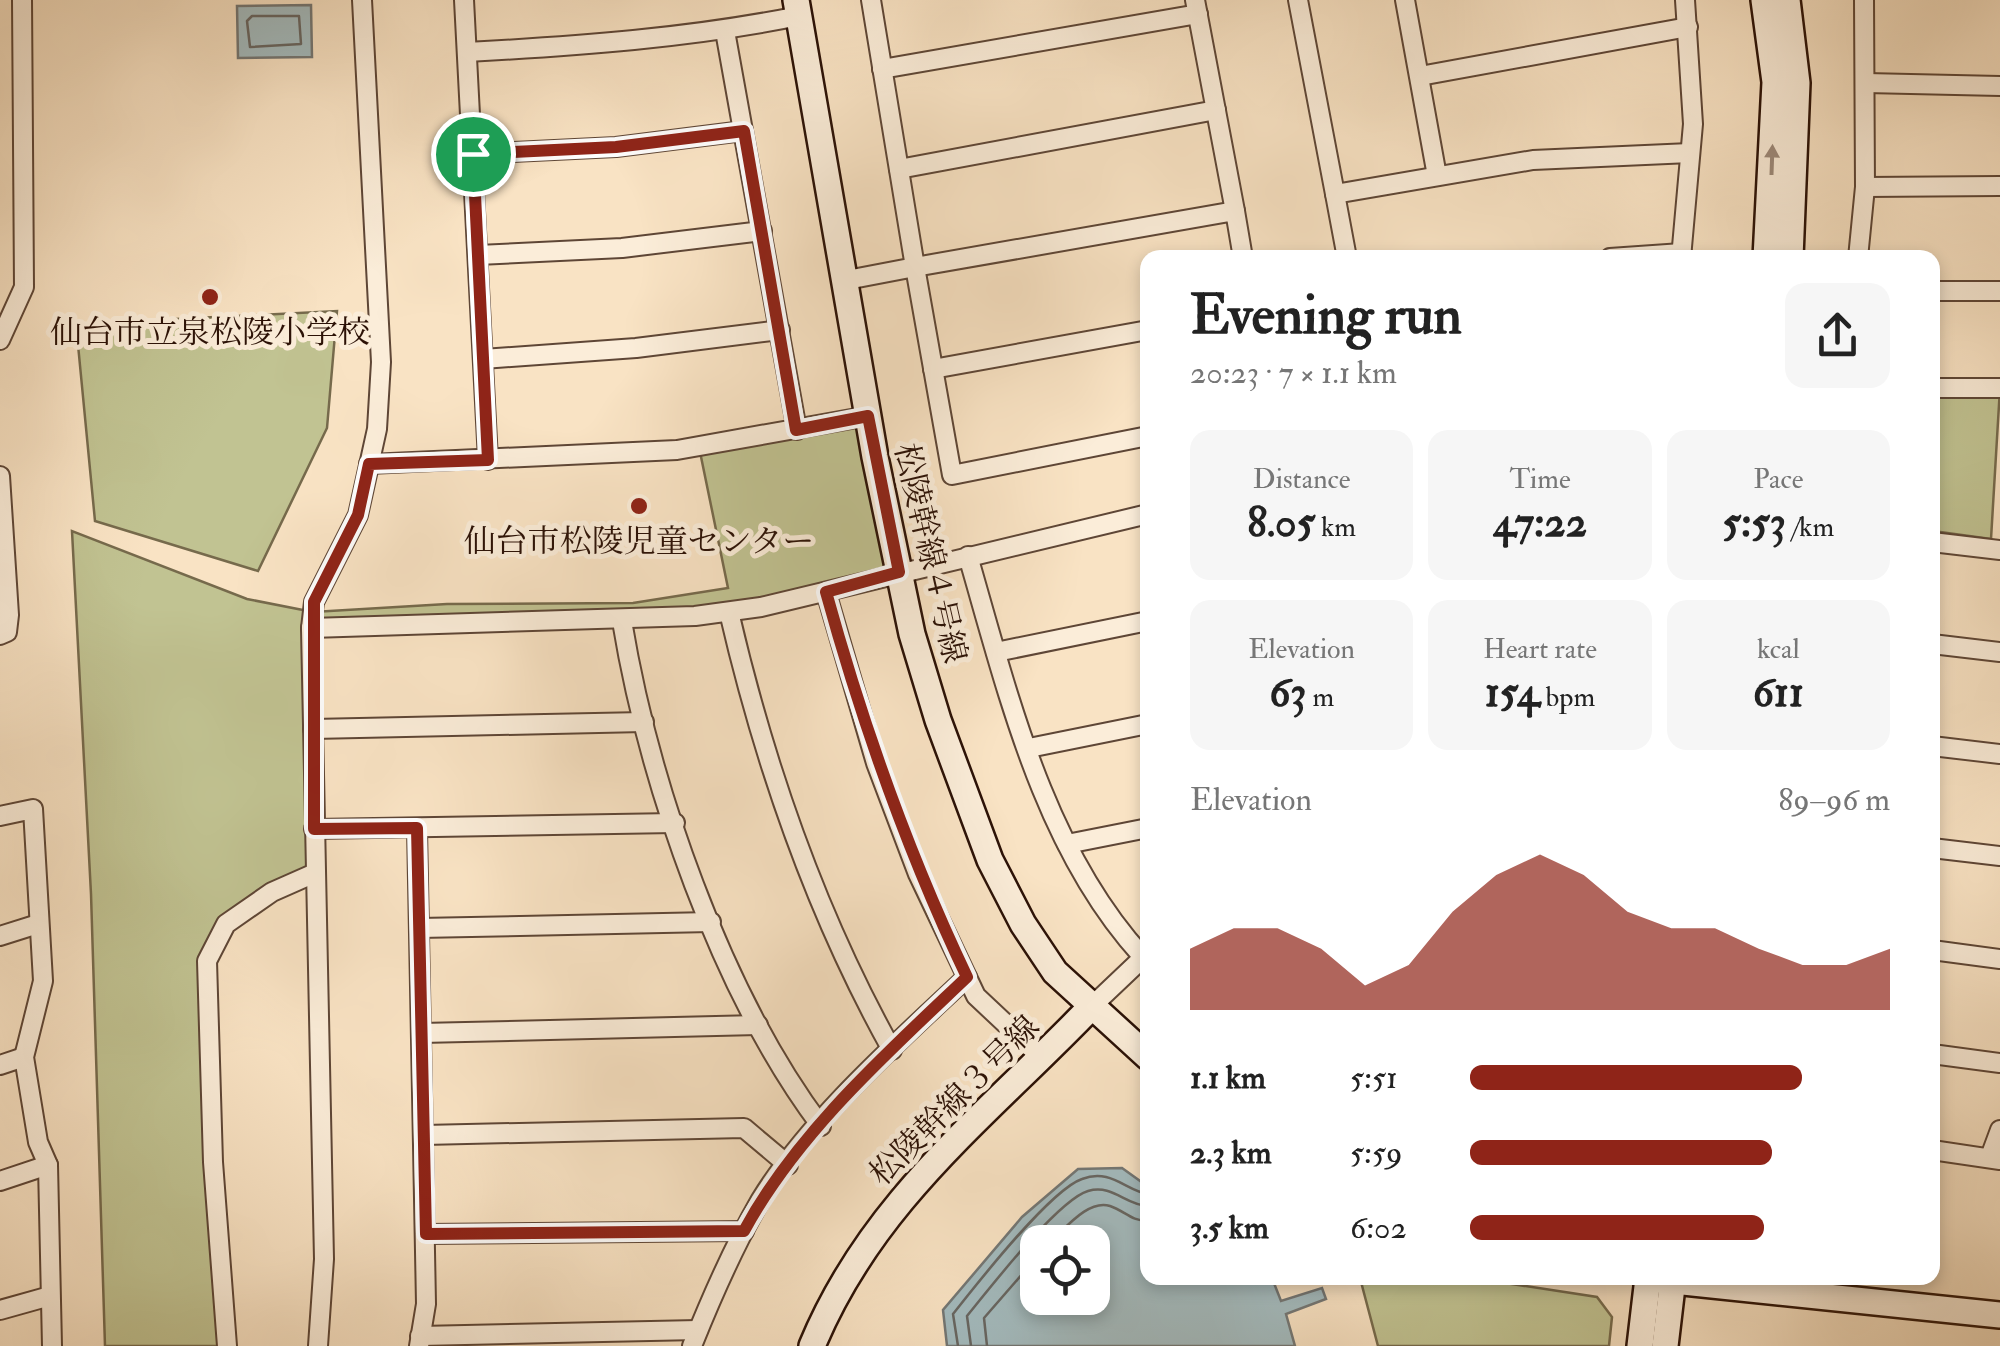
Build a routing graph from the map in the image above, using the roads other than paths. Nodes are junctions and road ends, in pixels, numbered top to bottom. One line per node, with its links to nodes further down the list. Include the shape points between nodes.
1 (22, 0): 44 (street, via 24,287)
2 (362, 0): 53 (street, via 382,362)
3 (464, 0): 15 (street)
4 (871, 0): 16 (street)
5 (1298, 0): 28 (street)
6 (1406, 0): 17 (street)
7 (1685, 0): 13 (street)
8 (1764, 0): 34 (street, one-way to 8, via 1775,82)
9 (1787, 0): 35 (street, via 1797,83)
10 (1864, 0): 18 (street)
11 (1196, 7): 16 (street); 20 (street)
12 (798, 8): 14 (street); 39 (street, 松陵幹線４号線)
13 (1688, 27): 17 (street); 22 (street)
14 (725, 31): 15 (street); 21 (street)
15 (467, 52): 23 (street)
16 (882, 69): 24 (street)
17 (1420, 76): 25 (street)
18 (1866, 83): 19 (street); 27 (street)
19 (2000, 86)
20 (1216, 110): 24 (street); 29 (street)
21 (744, 131): 23 (street, via 616,147); 30 (street)
22 (1690, 153): 25 (street, via 1533,160); 33 (street)
23 (473, 154): 37 (street)
24 (898, 169): 38 (street)
25 (1437, 176): 28 (street)
26 (2000, 186): 27 (street)
27 (1865, 187): 36 (street)
28 (1335, 194): 32 (street)
29 (1234, 211): 31 (street); 38 (street)
30 (762, 231): 37 (street, via 622,248); 42 (street)
31 (1241, 250)
32 (1346, 250)
33 (1681, 250)
34 (1766, 250)
35 (1790, 250)
36 (1859, 250)
37 (478, 255): 45 (street)
38 (915, 266): 39 (street); 46 (street)
39 (848, 280): 49 (street, 松陵幹線４号線)
40 (1940, 291): 41 (street)
41 (2000, 291)
42 (780, 330): 45 (street); 50 (street)
43 (1140, 331): 46 (street)
44 (0, 340)
45 (483, 359): 52 (street)
46 (933, 368): 51 (street, via 952,475)
47 (1940, 388): 48 (street)
48 (2000, 388)
49 (868, 416): 50 (street); 59 (street, 松陵幹線４号線)
50 (796, 430): 52 (street, via 677,450)
51 (1140, 438)
52 (488, 460): 53 (street)
53 (369, 464): 64 (street, via 358,515 314,602)
54 (0, 476): 65 (street, via 10,616 7,632)
55 (1140, 516): 58 (street)
56 (1940, 543): 57 (street)
57 (2000, 550)
58 (968, 556): 59 (street); 67 (street)
59 (899, 572): 60 (street); 93 (street, 松陵幹線４号線, via 933,703 990,860 1033,940)
60 (826, 592): 61 (street); 92 (street, via 876,763)
61 (728, 612): 62 (street); 96 (street, via 816,890 856,986)
62 (622, 621): 64 (street); 69 (street)
63 (1140, 623): 67 (street)
64 (311, 628): 71 (street)
65 (0, 634)
66 (1940, 645): 68 (street)
67 (996, 652): 73 (street)
68 (2000, 652)
69 (644, 722): 71 (street); 76 (street)
70 (1140, 726): 73 (street)
71 (312, 729): 78 (street)
72 (1940, 747): 74 (street)
73 (1029, 748): 80 (street)
74 (2000, 754)
75 (0, 816): 85 (street, via 33,809)
76 (675, 823): 77 (street); 84 (street)
77 (417, 828): 78 (street); 86 (street)
78 (314, 829): 83 (street)
79 (1140, 830): 80 (street)
80 (1066, 844): 88 (street, via 1108,919)
81 (1940, 849): 82 (street)
82 (2000, 856)
83 (314, 872): 122 (street, via 226,924 207,961); 123 (street, via 324,1259)
84 (710, 922): 86 (street); 94 (street)
85 (38, 924): 87 (street); 99 (street, via 43,981)
86 (419, 928): 95 (street)
87 (0, 936)
88 (1140, 950)
89 (1940, 951): 90 (street)
90 (2000, 958)
91 (1140, 960): 93 (street)
92 (967, 977): 96 (street); 100 (street, via 976,996)
93 (1090, 1008): 97 (street, 松陵幹線４号線); 100 (street, 松陵幹線３号線)
94 (758, 1025): 95 (street); 103 (street, via 785,1078)
95 (421, 1032): 105 (street)
96 (892, 1050): 103 (street)
97 (1140, 1050)
98 (1940, 1055): 101 (street)
99 (24, 1057): 102 (street); 109 (street)
100 (1042, 1058): 124 (street, 松陵幹線３号線, via 887,1214)
101 (2000, 1063)
102 (0, 1065)
103 (821, 1126): 108 (street)
104 (2000, 1130): 107 (street)
105 (424, 1135): 108 (street, via 744,1128); 112 (street)
106 (1940, 1151): 107 (street)
107 (1995, 1159)
108 (788, 1164): 111 (street)
109 (48, 1165): 110 (street); 116 (street)
110 (0, 1181)
111 (744, 1231): 112 (street); 119 (street)
112 (426, 1234): 120 (street)
113 (1655, 1285): 125 (street)
114 (1658, 1285): 126 (street)
115 (1722, 1285): 118 (street)
116 (50, 1296): 117 (street); 121 (street)
117 (0, 1310)
118 (2000, 1315)
119 (695, 1338): 120 (street)
120 (420, 1341)
121 (52, 1346)
122 (227, 1346)
123 (318, 1346)
124 (812, 1346)
125 (1640, 1346)
126 (1664, 1346)

